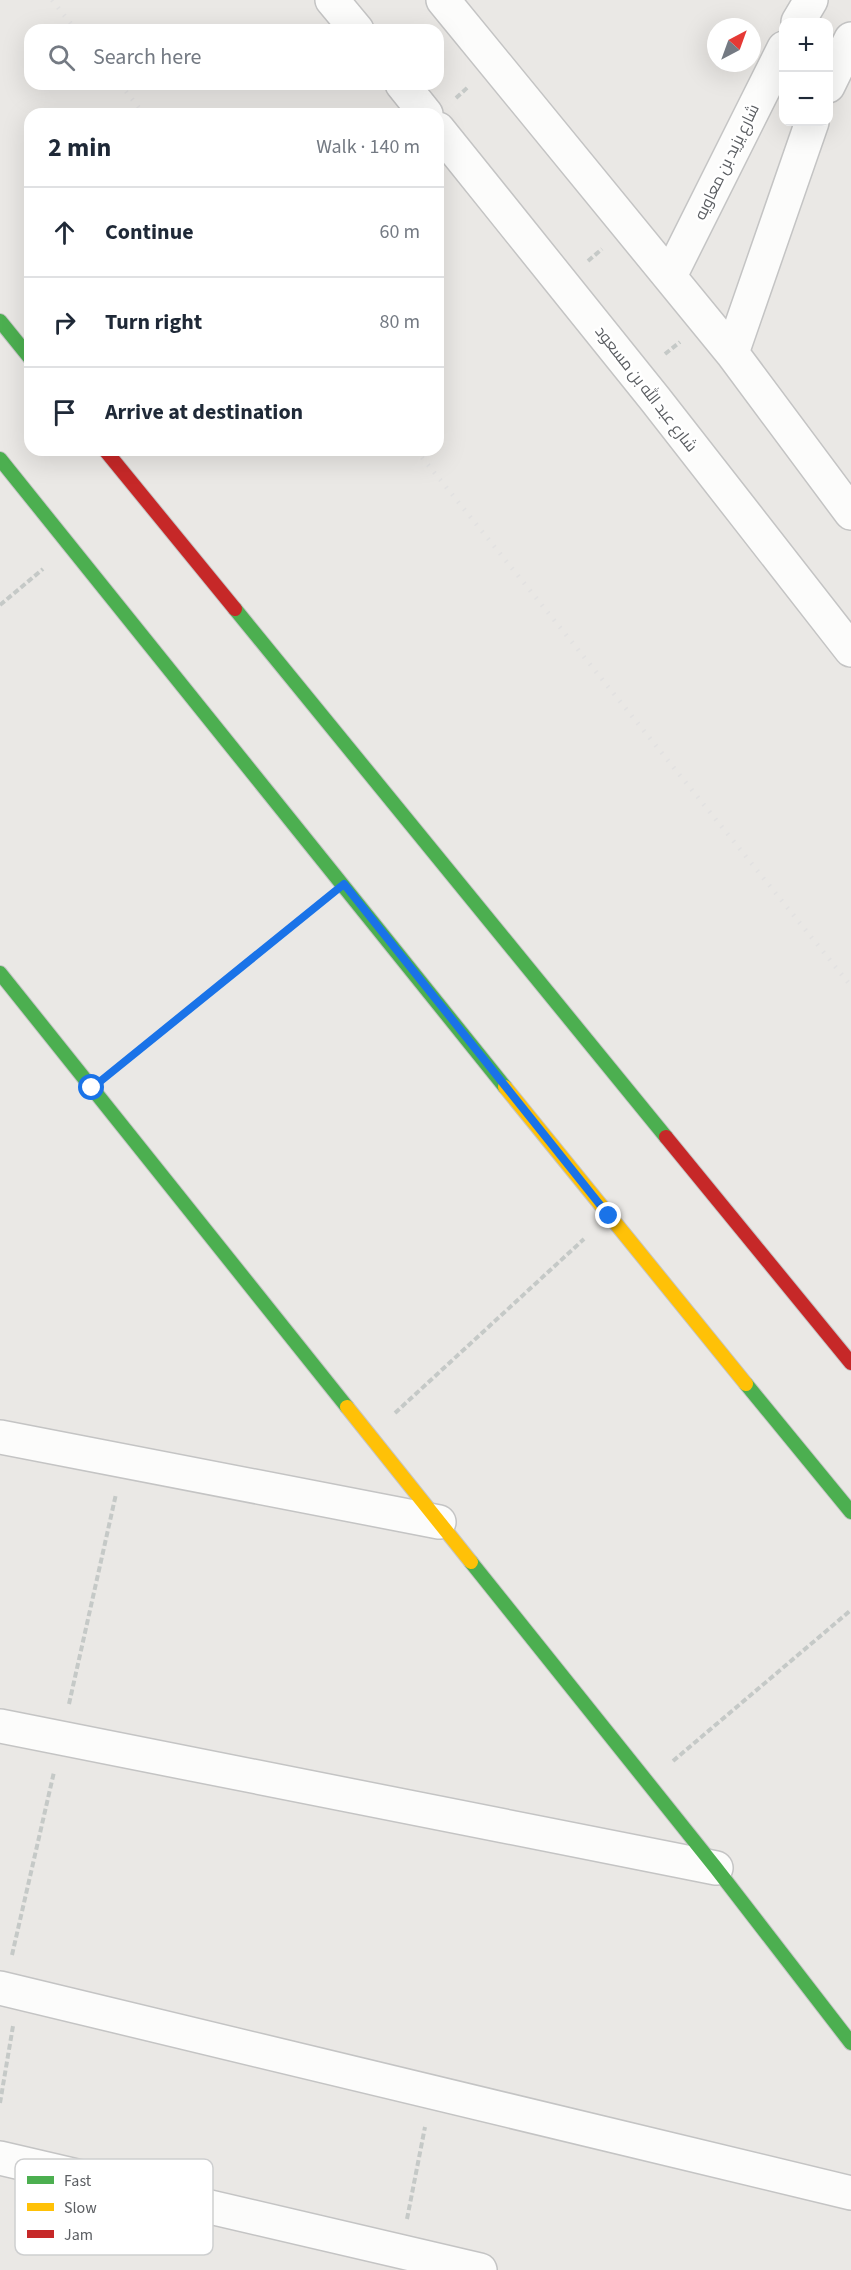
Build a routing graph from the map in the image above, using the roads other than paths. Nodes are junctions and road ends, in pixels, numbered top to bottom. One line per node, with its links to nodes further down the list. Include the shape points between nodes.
1 (332, 0): 5 (street)
2 (443, 0): 13 (street)
3 (812, 0): 4 (street)
4 (801, 18)
5 (352, 24)
6 (851, 39): 8 (street)
7 (779, 56): 13 (street, شارع يزيد بن معاويه)
8 (833, 76)
9 (407, 90): 10 (street)
10 (421, 108)
11 (811, 126): 16 (street)
12 (444, 136): 20 (street, شارع عبد الله بن مسعود)
13 (670, 276): 16 (street)
14 (0, 321): 15 (street)
15 (24, 351)
16 (732, 352): 19 (street)
17 (110, 456): 22 (street)
18 (0, 459): 24 (street)
19 (851, 513)
20 (851, 650)
21 (0, 973): 25 (street)
22 (851, 1363)
23 (0, 1437): 25 (street)
24 (851, 1512)
25 (439, 1522): 27 (street)
26 (0, 1726): 27 (street)
27 (716, 1868): 29 (street)
28 (9, 1990): 32 (street)
29 (851, 2043)
30 (0, 2158): 31 (street)
31 (15, 2162)
32 (851, 2193)
33 (213, 2208): 34 (street)
34 (480, 2270)

